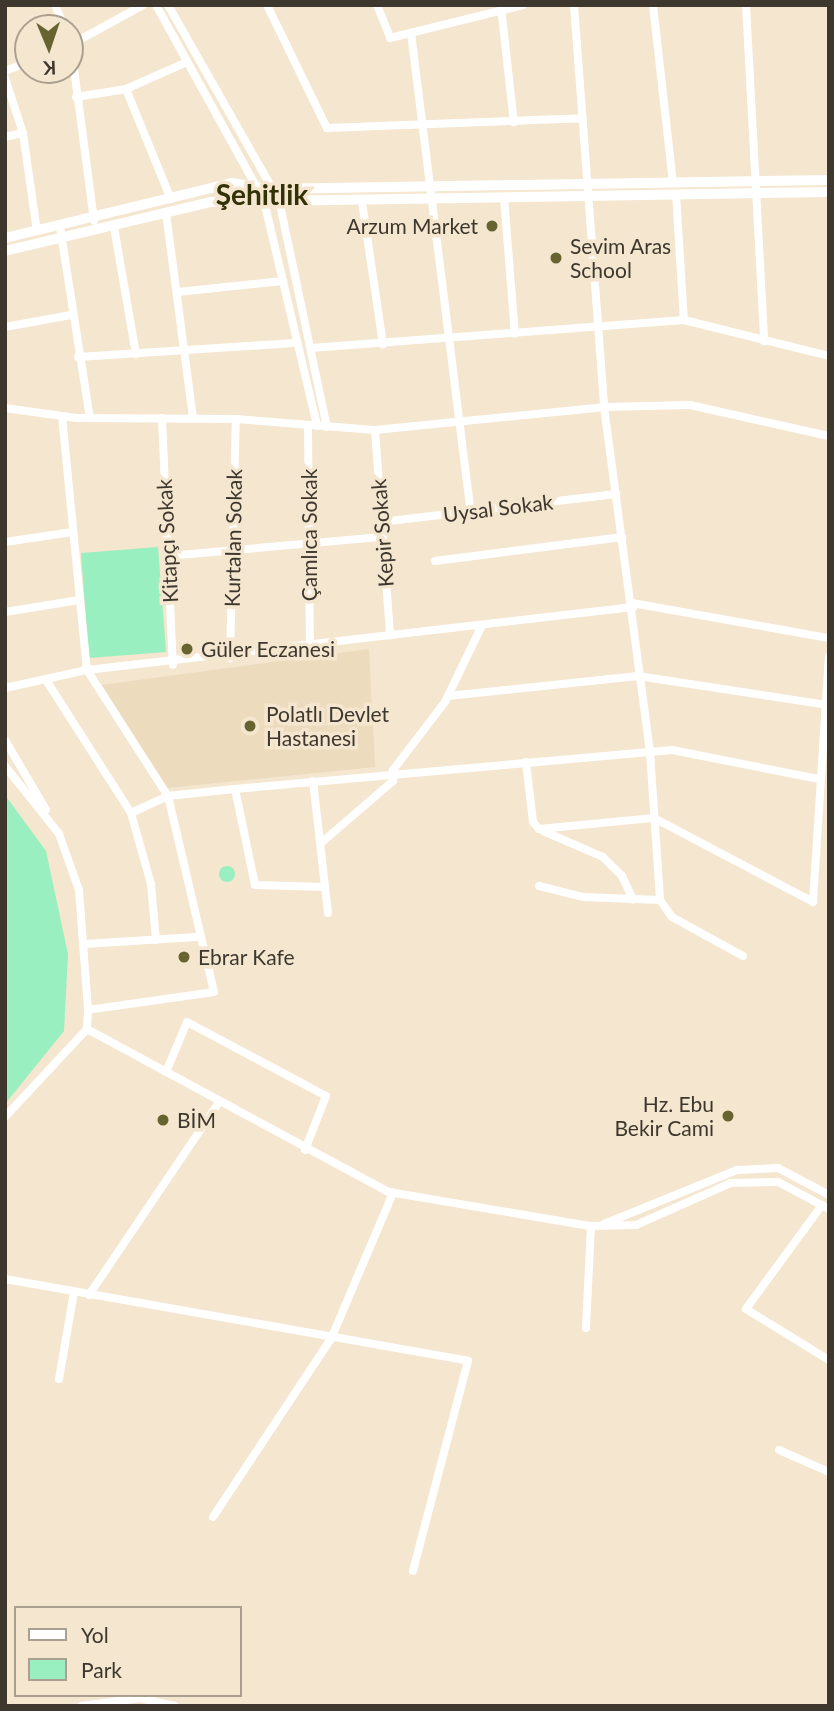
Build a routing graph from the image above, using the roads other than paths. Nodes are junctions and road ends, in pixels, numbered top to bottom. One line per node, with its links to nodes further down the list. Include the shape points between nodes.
1 (143, 5): 12 (street)
2 (156, 5): 13 (street)
3 (168, 5): 29 (street)
4 (267, 5): 20 (street, via 327,128)
5 (377, 5): 11 (street, via 390,38)
6 (523, 5): 10 (street)
7 (574, 5): 18 (street)
8 (653, 5): 25 (street)
9 (746, 5): 23 (street)
10 (501, 7): 11 (street); 19 (street)
11 (411, 33): 20 (street)
12 (84, 36)
13 (187, 62): 16 (street); 28 (street)
14 (5, 78): 21 (street)
15 (75, 84): 17 (street)
16 (126, 89): 17 (street); 36 (street)
17 (76, 97): 41 (street)
18 (583, 118): 19 (street); 26 (street)
19 (514, 122): 20 (street)
20 (424, 126): 27 (street)
21 (23, 133): 22 (street); 44 (street)
22 (5, 137)
23 (751, 180): 24 (street); 25 (street); 30 (street)
24 (829, 180)
25 (673, 182): 26 (street)
26 (590, 183): 27 (street); 33 (street)
27 (430, 184): 29 (street); 34 (street)
28 (252, 186): 29 (street); 36 (street, via 232,183); 38 (street)
29 (268, 189): 37 (street)
30 (753, 192): 31 (street); 32 (street); 56 (street)
31 (829, 192)
32 (676, 194): 33 (street); 51 (street)
33 (591, 196): 35 (street); 53 (street)
34 (433, 198): 35 (street); 39 (street); 55 (street)
35 (505, 198): 54 (street)
36 (171, 200): 41 (street)
37 (279, 200): 38 (street); 39 (street); 59 (street)
38 (264, 201): 40 (street, via 211,202); 48 (street)
39 (362, 202): 58 (street)
40 (166, 214): 43 (street); 49 (street)
41 (94, 220): 42 (street)
42 (60, 226): 44 (street); 46 (street)
43 (114, 227): 46 (street); 61 (street)
44 (37, 231): 45 (street)
45 (5, 238)
46 (58, 239): 47 (street); 50 (street)
47 (5, 251)
48 (283, 281): 49 (street); 57 (street)
49 (178, 292): 60 (street)
50 (71, 315): 52 (street); 63 (street)
51 (684, 320): 53 (street); 56 (street)
52 (5, 327)
53 (597, 327): 54 (street); 64 (street)
54 (515, 334): 55 (street)
55 (449, 338): 58 (street); 71 (street)
56 (764, 342): 62 (street)
57 (298, 343): 60 (street); 72 (street)
58 (383, 344): 59 (street)
59 (311, 348): 72 (street)
60 (185, 350): 61 (street); 67 (street)
61 (136, 354): 63 (street)
62 (829, 356)
63 (78, 358): 68 (street)
64 (604, 407): 71 (street); 74 (street, via 690,405); 75 (street)
65 (5, 408): 66 (street)
66 (62, 416): 68 (street); 78 (street)
67 (193, 417): 69 (street); 70 (street)
68 (90, 418): 69 (street)
69 (162, 418): 84 (street, Kitapçı Sokak)
70 (236, 419): 72 (street); 83 (street, Kurtalan Sokak)
71 (458, 422): 73 (street); 76 (street)
72 (318, 426): 73 (street); 82 (street, Çamlıca Sokak)
73 (375, 430): 77 (street, Kepir Sokak)
74 (829, 436)
75 (616, 494): 76 (street, Uysal Sokak); 80 (street)
76 (471, 512): 77 (street, Uysal Sokak)
77 (380, 523): 79 (street, Kepir Sokak)
78 (72, 532): 81 (street); 86 (street)
79 (382, 537): 82 (street); 90 (street, Kepir Sokak)
80 (622, 537): 85 (street); 87 (street)
81 (5, 542)
82 (309, 544): 83 (street); 92 (street, Çamlıca Sokak)
83 (232, 550): 84 (street); 94 (street, Kurtalan Sokak)
84 (168, 556): 95 (street, Kitapçı Sokak)
85 (435, 561)
86 (79, 600): 88 (street); 96 (street)
87 (633, 605): 89 (street); 91 (street); 97 (street)
88 (5, 612)
89 (482, 625): 90 (street); 100 (street)
90 (390, 635): 92 (street)
91 (829, 638)
92 (310, 645): 94 (street)
93 (829, 657): 101 (street)
94 (230, 658): 95 (street)
95 (173, 665): 96 (street)
96 (87, 670): 98 (street); 110 (street)
97 (638, 676): 100 (street); 101 (street); 103 (street)
98 (46, 680): 99 (street); 111 (street)
99 (5, 688)
100 (448, 696): 106 (street)
101 (822, 704): 107 (street)
102 (5, 740): 114 (street)
103 (650, 752): 104 (street); 107 (street); 112 (street)
104 (526, 762): 106 (street); 113 (street)
105 (5, 766): 114 (street)
106 (393, 770): 108 (street); 115 (street, via 393,781)
107 (818, 779): 112 (street, via 813,902)
108 (313, 781): 109 (street); 115 (street)
109 (235, 789): 110 (street); 117 (street, via 255,885)
110 (169, 796): 111 (street); 121 (street, via 190,873)
111 (131, 813): 122 (street, via 151,884)
112 (654, 818): 113 (street); 119 (street)
113 (539, 829): 118 (street, via 603,857 622,876)
114 (59, 834): 123 (street, via 79,890)
115 (321, 843): 117 (street)
116 (539, 886): 118 (street, via 583,897)
117 (325, 887): 120 (street)
118 (633, 900): 119 (street)
119 (660, 900): 124 (street, via 672,917)
120 (328, 913)
121 (197, 937): 122 (street); 125 (street, via 214,992)
122 (156, 940): 123 (street)
123 (85, 944): 125 (street)
124 (743, 956)
125 (88, 1010): 126 (street)
126 (87, 1029): 127 (street); 129 (street)
127 (166, 1072): 128 (street); 130 (street, via 187,1022 326,1096)
128 (220, 1101): 130 (street); 138 (street)
129 (5, 1117)
130 (305, 1150): 131 (street)
131 (393, 1193): 135 (street); 140 (street)
132 (829, 1195): 134 (street, via 778,1168 737,1170)
133 (826, 1207): 134 (street, via 778,1182 731,1182 636,1225); 141 (street, via 746,1309)
134 (604, 1225): 135 (street)
135 (591, 1226): 139 (street)
136 (5, 1279): 137 (street)
137 (74, 1292): 138 (street); 142 (street)
138 (89, 1294): 140 (street)
139 (586, 1328)
140 (331, 1339): 145 (street); 146 (street, via 468,1361)
141 (829, 1360)
142 (59, 1379)
143 (779, 1450): 144 (street)
144 (829, 1472)
145 (213, 1517)
146 (413, 1571)
147 (81, 1706): 148 (street, via 140,1698)
148 (175, 1706)

